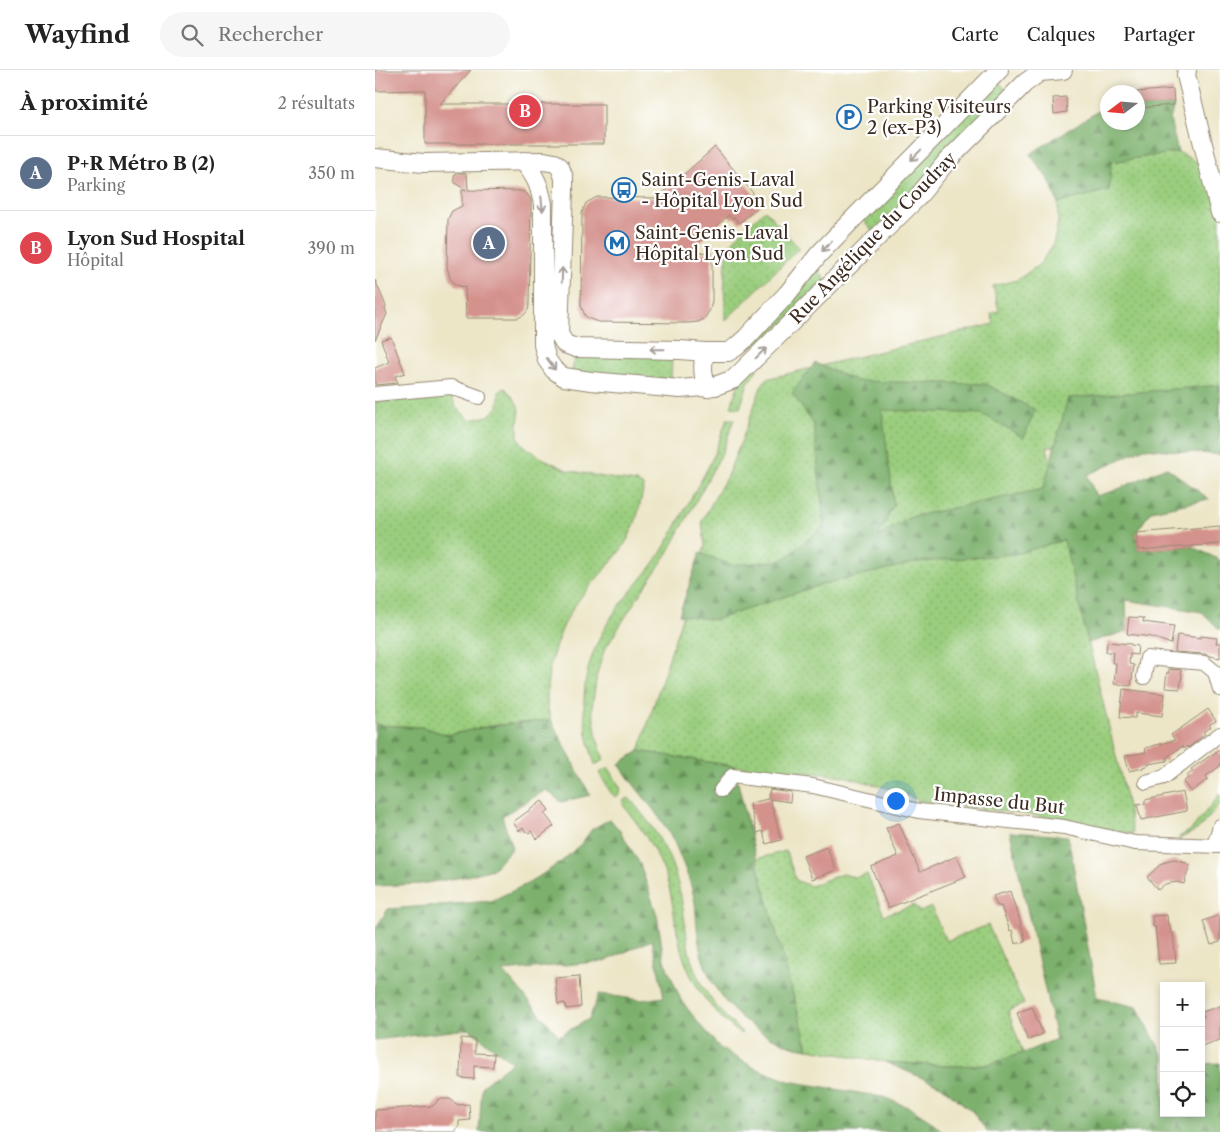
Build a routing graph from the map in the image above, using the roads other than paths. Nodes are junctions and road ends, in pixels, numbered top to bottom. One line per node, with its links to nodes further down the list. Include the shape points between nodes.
1 (999, 70): 9 (street, Rue Angélique du Coudray, one-way to 9, via 819,254 746,338)
2 (1063, 70): 3 (street, Rue Angélique du Coudray)
3 (1039, 71): 10 (street, Rue Angélique du Coudray, one-way to 3, via 917,198 953,154)
4 (1185, 72): 7 (street)
5 (375, 158): 6 (street, via 423,164)
6 (523, 160): 8 (street, one-way to 6, via 576,348 565,344 559,334 564,178 555,163); 11 (street, Rue Angélique du Coudray, one-way to 11, via 540,187 543,204 543,345 553,370 564,377 591,381 680,389)
7 (1220, 213)
8 (705, 352): 9 (street); 11 (street, via 702,369)
9 (727, 352): 10 (street, via 732,360)
10 (734, 379): 11 (street, Rue Angélique du Coudray)
11 (707, 388)
12 (375, 394): 13 (street, via 451,387)
13 (479, 397)
14 (1144, 678): 15 (street, via 1147,658 1204,663 1215,672)
15 (1220, 689)
16 (1220, 734): 17 (street, via 1164,776)
17 (1146, 782)
18 (721, 790): 20 (street, Impasse du But, via 732,776 813,786 919,811 1064,827 1135,843)
19 (1220, 826): 20 (street)
20 (1217, 846)

